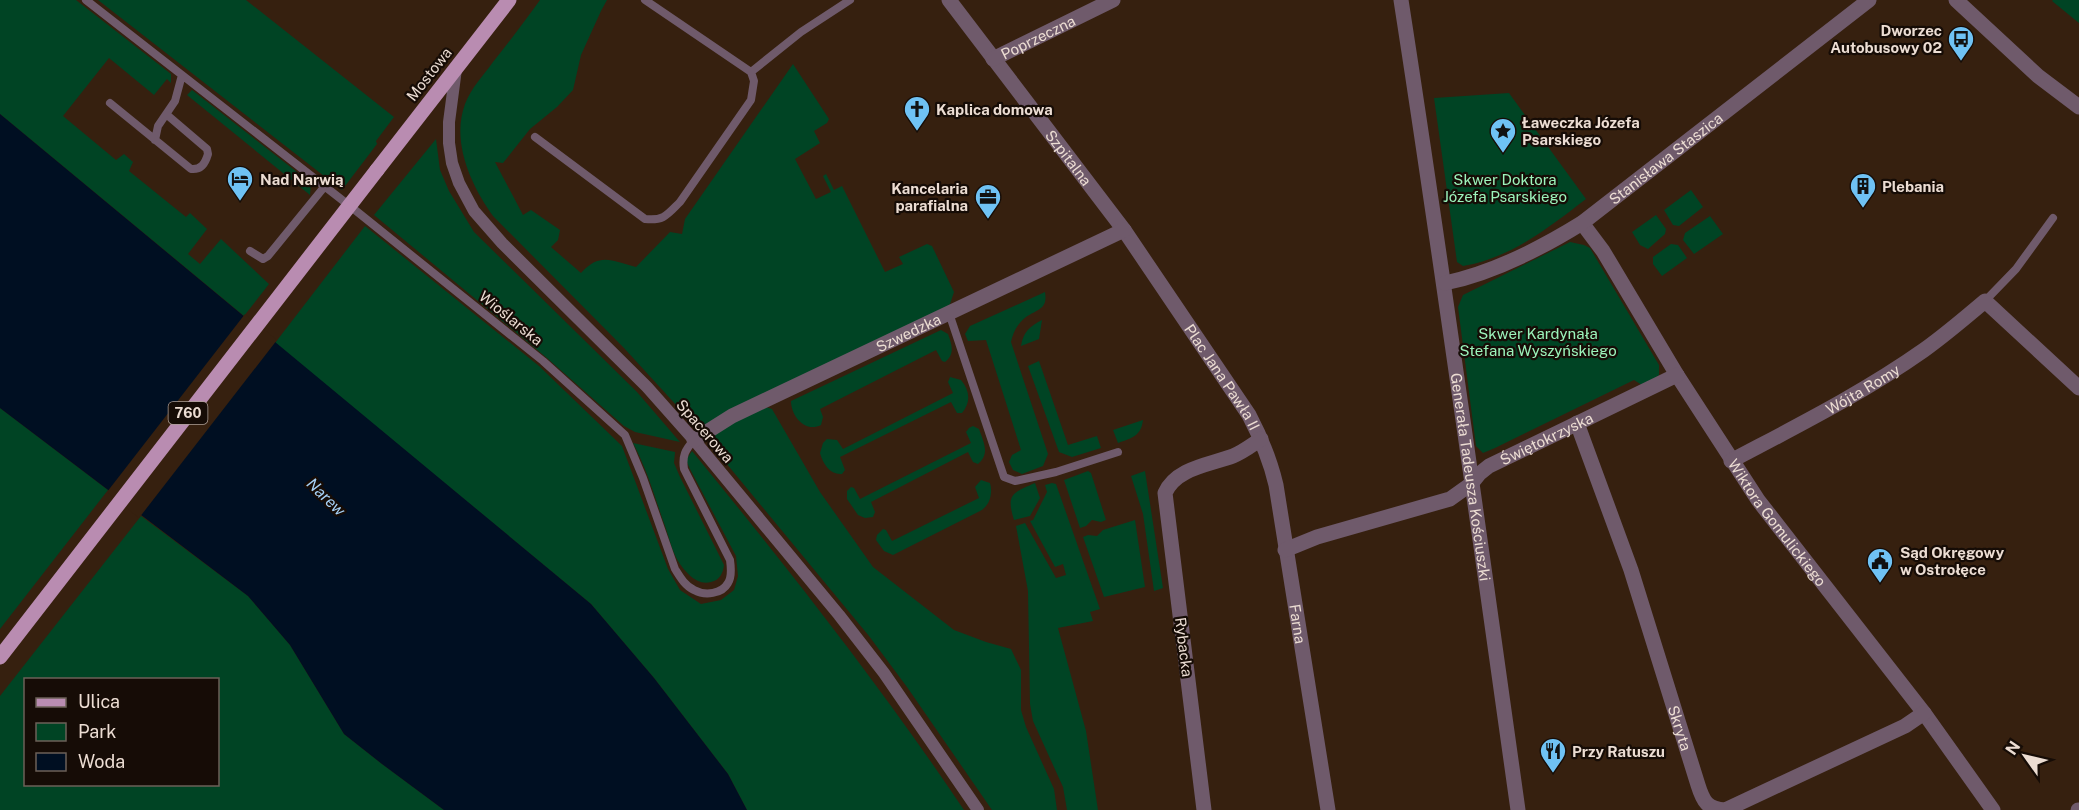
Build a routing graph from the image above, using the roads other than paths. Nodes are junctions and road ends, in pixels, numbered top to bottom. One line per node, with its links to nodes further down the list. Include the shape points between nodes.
1 (86, 0): 13 (lane, Wioślarska)
2 (509, 0): 11 (main road, Mostowa / 760)
3 (645, 0): 12 (lane)
4 (850, 0): 12 (lane)
5 (949, 0): 10 (street, Szpitalna)
6 (1113, 0): 10 (street, Poprzeczna)
7 (1401, 0): 24 (street, Generała Tadeusza Kościuszki)
8 (1869, 0): 21 (street, Stanisława Staszica)
9 (1956, 0): 15 (street, via 2038,76)
10 (993, 58): 22 (street, Szpitalna)
11 (456, 69): 31 (street, Spacerowa, via 449,142 459,183 474,212); 37 (main road, Mostowa / 760, bridge)
12 (751, 72): 17 (lane, via 752,100 680,202 658,220 645,219)
13 (182, 75): 16 (lane, via 175,101); 19 (lane, Wioślarska)
14 (110, 103): 18 (lane)
15 (2079, 106)
16 (166, 114): 18 (lane); 18 (lane, via 207,149 206,161 197,169 190,169)
17 (535, 137)
18 (155, 140)
19 (325, 186): 23 (lane, via 268,256 263,259); 31 (lane, Wioślarska, via 543,361 625,435 675,569 684,582 705,594 721,590 729,582 730,560 684,469 682,458)
20 (2053, 218): 25 (lane, via 2016,269)
21 (1582, 223): 24 (street, Stanisława Staszica, via 1481,273); 27 (street, Wiktora Gomulickiego)
22 (1124, 230): 26 (street, Szwedzka); 30 (street, Plac Jana Pawła II, via 1249,415)
23 (250, 251)
24 (1445, 283): 34 (street, Generała Tadeusza Kościuszki)
25 (1985, 301): 28 (street); 33 (street, Wójta Romy, via 1924,350 1855,395)
26 (949, 313): 31 (street, Szwedzka, via 732,416); 32 (lane, via 1004,477 1015,481)
27 (1677, 375): 29 (street, Świętokrzyska); 33 (street, Wiktora Gomulickiego)
28 (2079, 388)
29 (1577, 423): 34 (street, Świętokrzyska, via 1489,466); 38 (street, Skryta, via 1630,570 1704,802 1725,810 1905,726)
30 (1261, 439): 35 (street, Plac Jana Pawła II, via 1235,455 1184,473); 36 (street, Farna, via 1276,485)
31 (694, 440): 39 (street, Spacerowa, via 885,673)
32 (1118, 452)
33 (1731, 461): 38 (street, Wiktora Gomulickiego)
34 (1471, 484): 36 (street, Świętokrzyska, via 1450,499); 42 (street, Generała Tadeusza Kościuszki)
35 (1169, 485): 40 (street, Rybacka, via 1166,504)
36 (1285, 550): 41 (street, Farna)
37 (0, 657)
38 (1924, 713): 43 (street, Wiktora Gomulickiego)
39 (978, 810)
40 (1204, 810)
41 (1328, 810)
42 (1518, 810)
43 (1994, 810)

